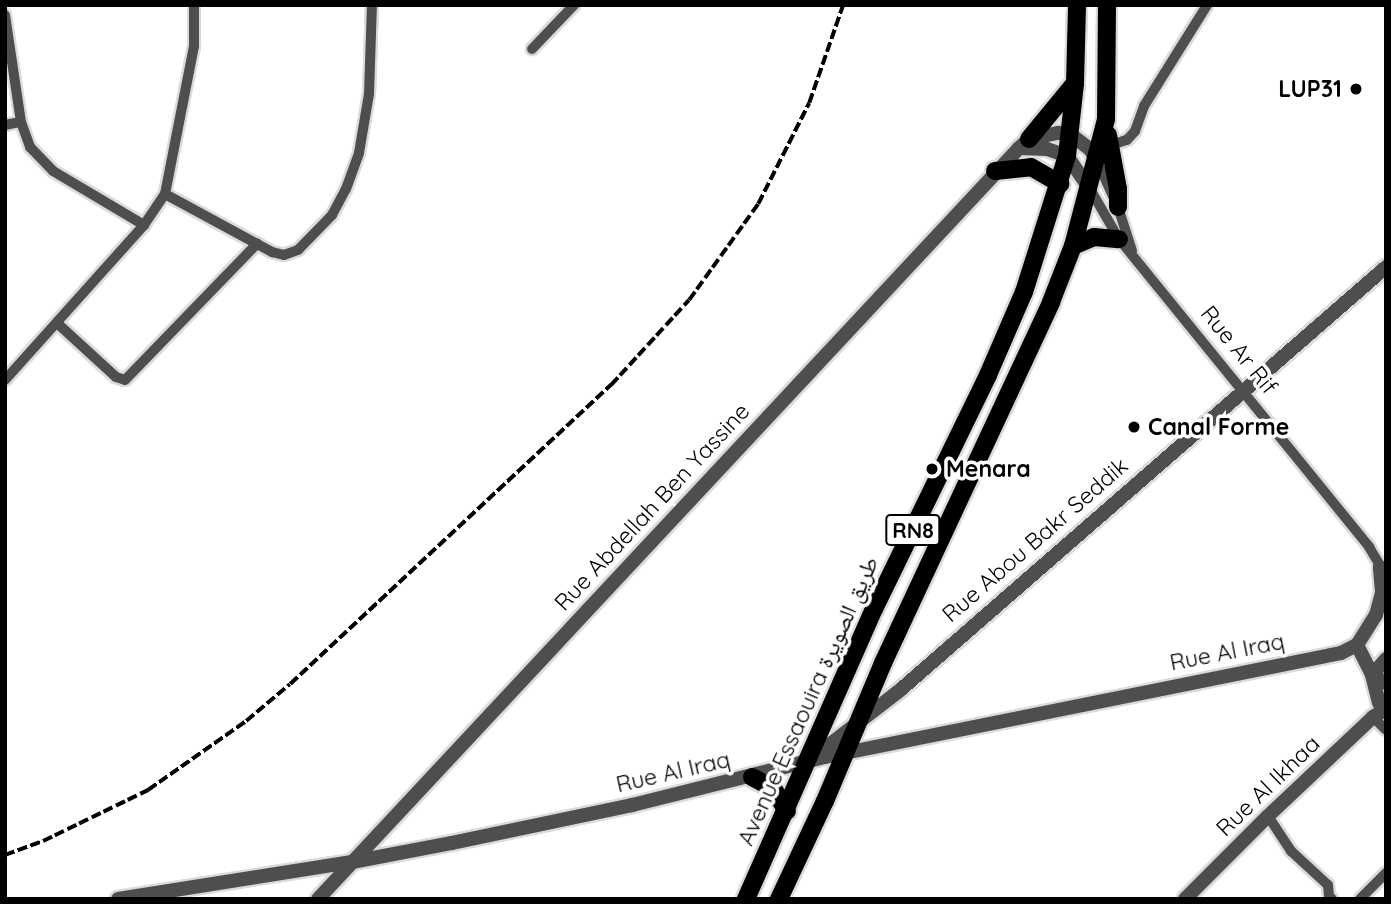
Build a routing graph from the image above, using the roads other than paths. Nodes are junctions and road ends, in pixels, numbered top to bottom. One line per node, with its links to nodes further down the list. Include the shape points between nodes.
1 (194, 5): 21 (street, via 194,46)
2 (372, 5): 25 (street, via 369,94 359,153 346,189 332,215 298,250 284,255)
3 (574, 5): 8 (street)
4 (1077, 5): 9 (main road, RN8)
5 (1107, 5): 10 (main road, RN8)
6 (1207, 5): 15 (street, via 1144,106 1135,131 1127,140)
7 (5, 15): 11 (street)
8 (531, 49)
9 (1075, 83): 13 (main road, RN8); 14 (main road)
10 (1106, 119): 15 (main road); 17 (main road, RN8)
11 (20, 122): 12 (street); 23 (street, via 41,161)
12 (5, 125)
13 (1070, 134): 14 (street); 16 (main road, Avenue Essaouira طريق الصويرة / RN8); 17 (street, Rue Ar Rif, via 1090,149)
14 (1024, 143): 16 (street); 18 (street, Rue Abdellah Ben Yassine)
15 (1108, 146): 22 (main road)
16 (1066, 156): 19 (main road, Avenue Essaouira طريق الصويرة / RN8); 20 (street, Rue Ar Rif)
17 (1097, 161): 20 (main road, RN8); 22 (street, Rue Ar Rif)
18 (995, 171): 19 (main road, via 1031,167); 46 (street, Rue Abdellah Ben Yassine)
19 (1060, 184): 42 (main road, Avenue Essaouira طريق الصويرة / RN8, via 1033,268 993,363)
20 (1090, 189): 24 (street, Rue Ar Rif); 26 (main road, RN8)
21 (165, 194): 23 (street); 25 (street)
22 (1118, 207): 27 (street, Rue Ar Rif)
23 (144, 225): 29 (street)
24 (1119, 239): 26 (main road, via 1099,236); 27 (street, Rue Ar Rif)
25 (257, 244): 29 (street, via 125,380)
26 (1073, 246): 39 (main road, RN8)
27 (1133, 253): 31 (street, Rue Ar Rif)
28 (1386, 267): 31 (street, Rue Abou Bakr Seddik)
29 (57, 323): 30 (street)
30 (5, 380)
31 (1241, 391): 32 (street, Rue Ar Rif); 39 (street, Rue Abou Bakr Seddik)
32 (1384, 567): 33 (street)
33 (1384, 605): 34 (street)
34 (1357, 645): 36 (street); 41 (street, Rue Al Iraq, via 1341,653)
35 (1386, 659): 36 (street)
36 (1372, 676): 37 (street); 38 (street)
37 (1386, 683)
38 (1381, 706): 40 (street); 45 (street, Rue Al Ikhaa)
39 (856, 725): 41 (main road, RN8); 42 (street, Rue Abou Bakr Seddik)
40 (1386, 730)
41 (844, 754): 42 (street, Rue Al Iraq); 52 (main road, RN8)
42 (807, 762): 43 (street, Rue Al Iraq); 44 (main road, Avenue Essaouira طريق الصويرة / RN8)
43 (752, 777): 44 (main road, via 773,788); 46 (street, Rue Al Iraq)
44 (787, 811): 51 (main road, Avenue Essaouira طريق الصويرة / RN8)
45 (1268, 816): 48 (street, via 1291,851 1328,884); 53 (street, Rue Al Ikhaa)
46 (352, 862): 49 (street, Rue Al Iraq); 50 (street, Rue Abdellah Ben Yassine)
47 (1386, 873): 54 (street)
48 (1329, 898)
49 (118, 899)
50 (318, 899)
51 (746, 899)
52 (779, 899)
53 (1185, 899)
54 (1360, 899)

